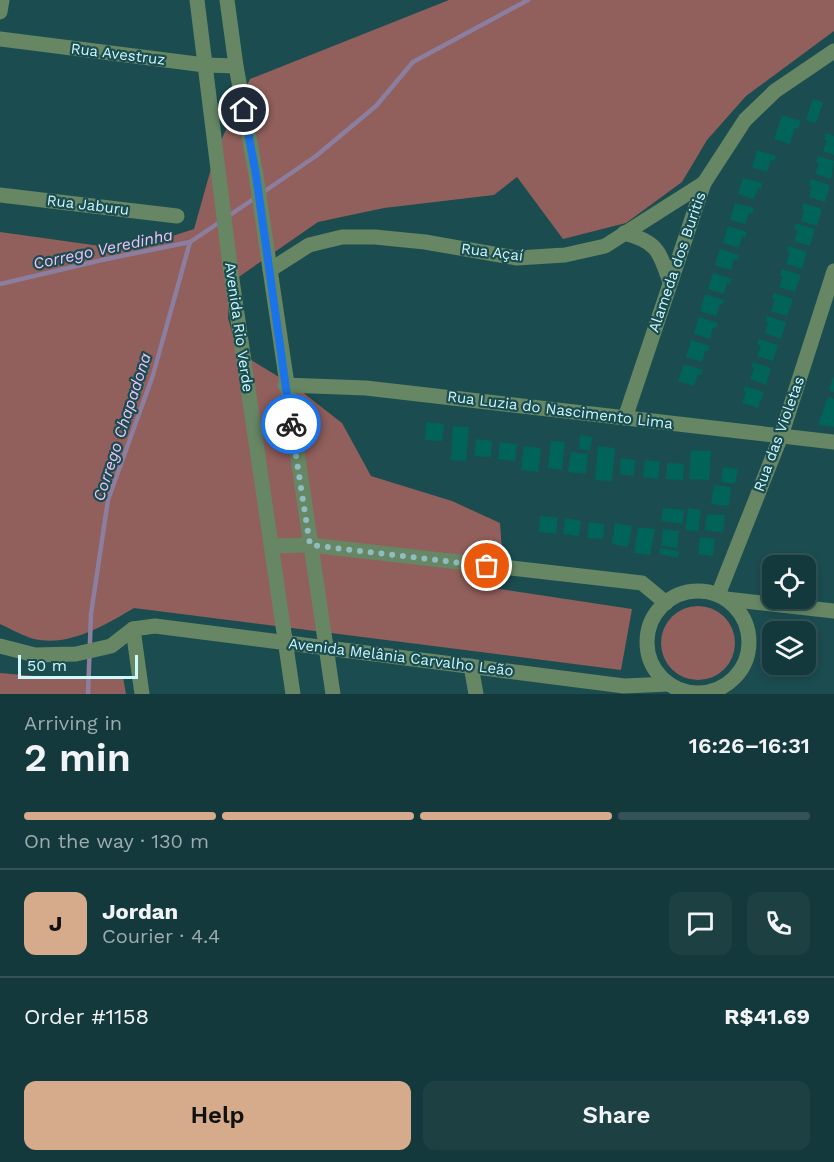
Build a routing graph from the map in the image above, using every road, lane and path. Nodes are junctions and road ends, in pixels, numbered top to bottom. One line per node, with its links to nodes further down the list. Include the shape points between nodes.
1 (2, 0): 4 (street)
2 (197, 0): 7 (street, Avenida Rio Verde)
3 (226, 0): 8 (street)
4 (0, 12)
5 (0, 39): 7 (street, Rua Avestruz)
6 (834, 51): 9 (street, Alameda dos Buritis, via 775,91 745,120)
7 (205, 65): 8 (street, Rua Avestruz); 21 (street, Avenida Rio Verde)
8 (236, 66): 13 (street)
9 (704, 183): 12 (street, Rua Açaí); 15 (street, Alameda dos Buritis)
10 (0, 195): 11 (street, Rua Jaburu)
11 (177, 216)
12 (624, 234): 13 (street, Rua Açaí, via 605,246 565,255 517,258 425,242 342,237 309,245); 15 (street, via 643,238 659,251)
13 (270, 270): 16 (street)
14 (834, 271): 18 (street, Rua das Violetas)
15 (670, 282): 17 (street, Alameda dos Buritis)
16 (285, 385): 17 (street, Rua Luzia do Nascimento Lima, via 366,388); 20 (street)
17 (625, 418): 18 (street, Rua Luzia do Nascimento Lima)
18 (781, 436): 19 (street, Rua Luzia do Nascimento Lima); 22 (street, Rua das Violetas)
19 (834, 442)
20 (310, 545): 21 (street); 23 (street, via 642,583); 28 (street)
21 (272, 546): 26 (street, Avenida Rio Verde)
22 (722, 597): 23 (street, via 694,591); 24 (street); 32 (street, via 738,609 746,623 750,638 748,654 731,681)
23 (666, 603): 30 (street, via 655,615 647,644 650,659)
24 (834, 611)
25 (133, 628): 26 (street, Avenida Melânia Carvalho Leão, via 155,626); 27 (street, via 111,646 76,654 35,655); 33 (street)
26 (286, 643): 28 (street, Avenida Melânia Carvalho Leão); 34 (street, Avenida Rio Verde)
27 (0, 646)
28 (327, 648): 29 (street, Avenida Melânia Carvalho Leão); 35 (street)
29 (471, 666): 31 (street, Avenida Melânia Carvalho Leão); 36 (street)
30 (669, 684): 31 (street, Avenida Melânia Carvalho Leão); 32 (street)
31 (625, 690)
32 (697, 693)
33 (142, 694)
34 (294, 694)
35 (333, 694)
36 (476, 694)

